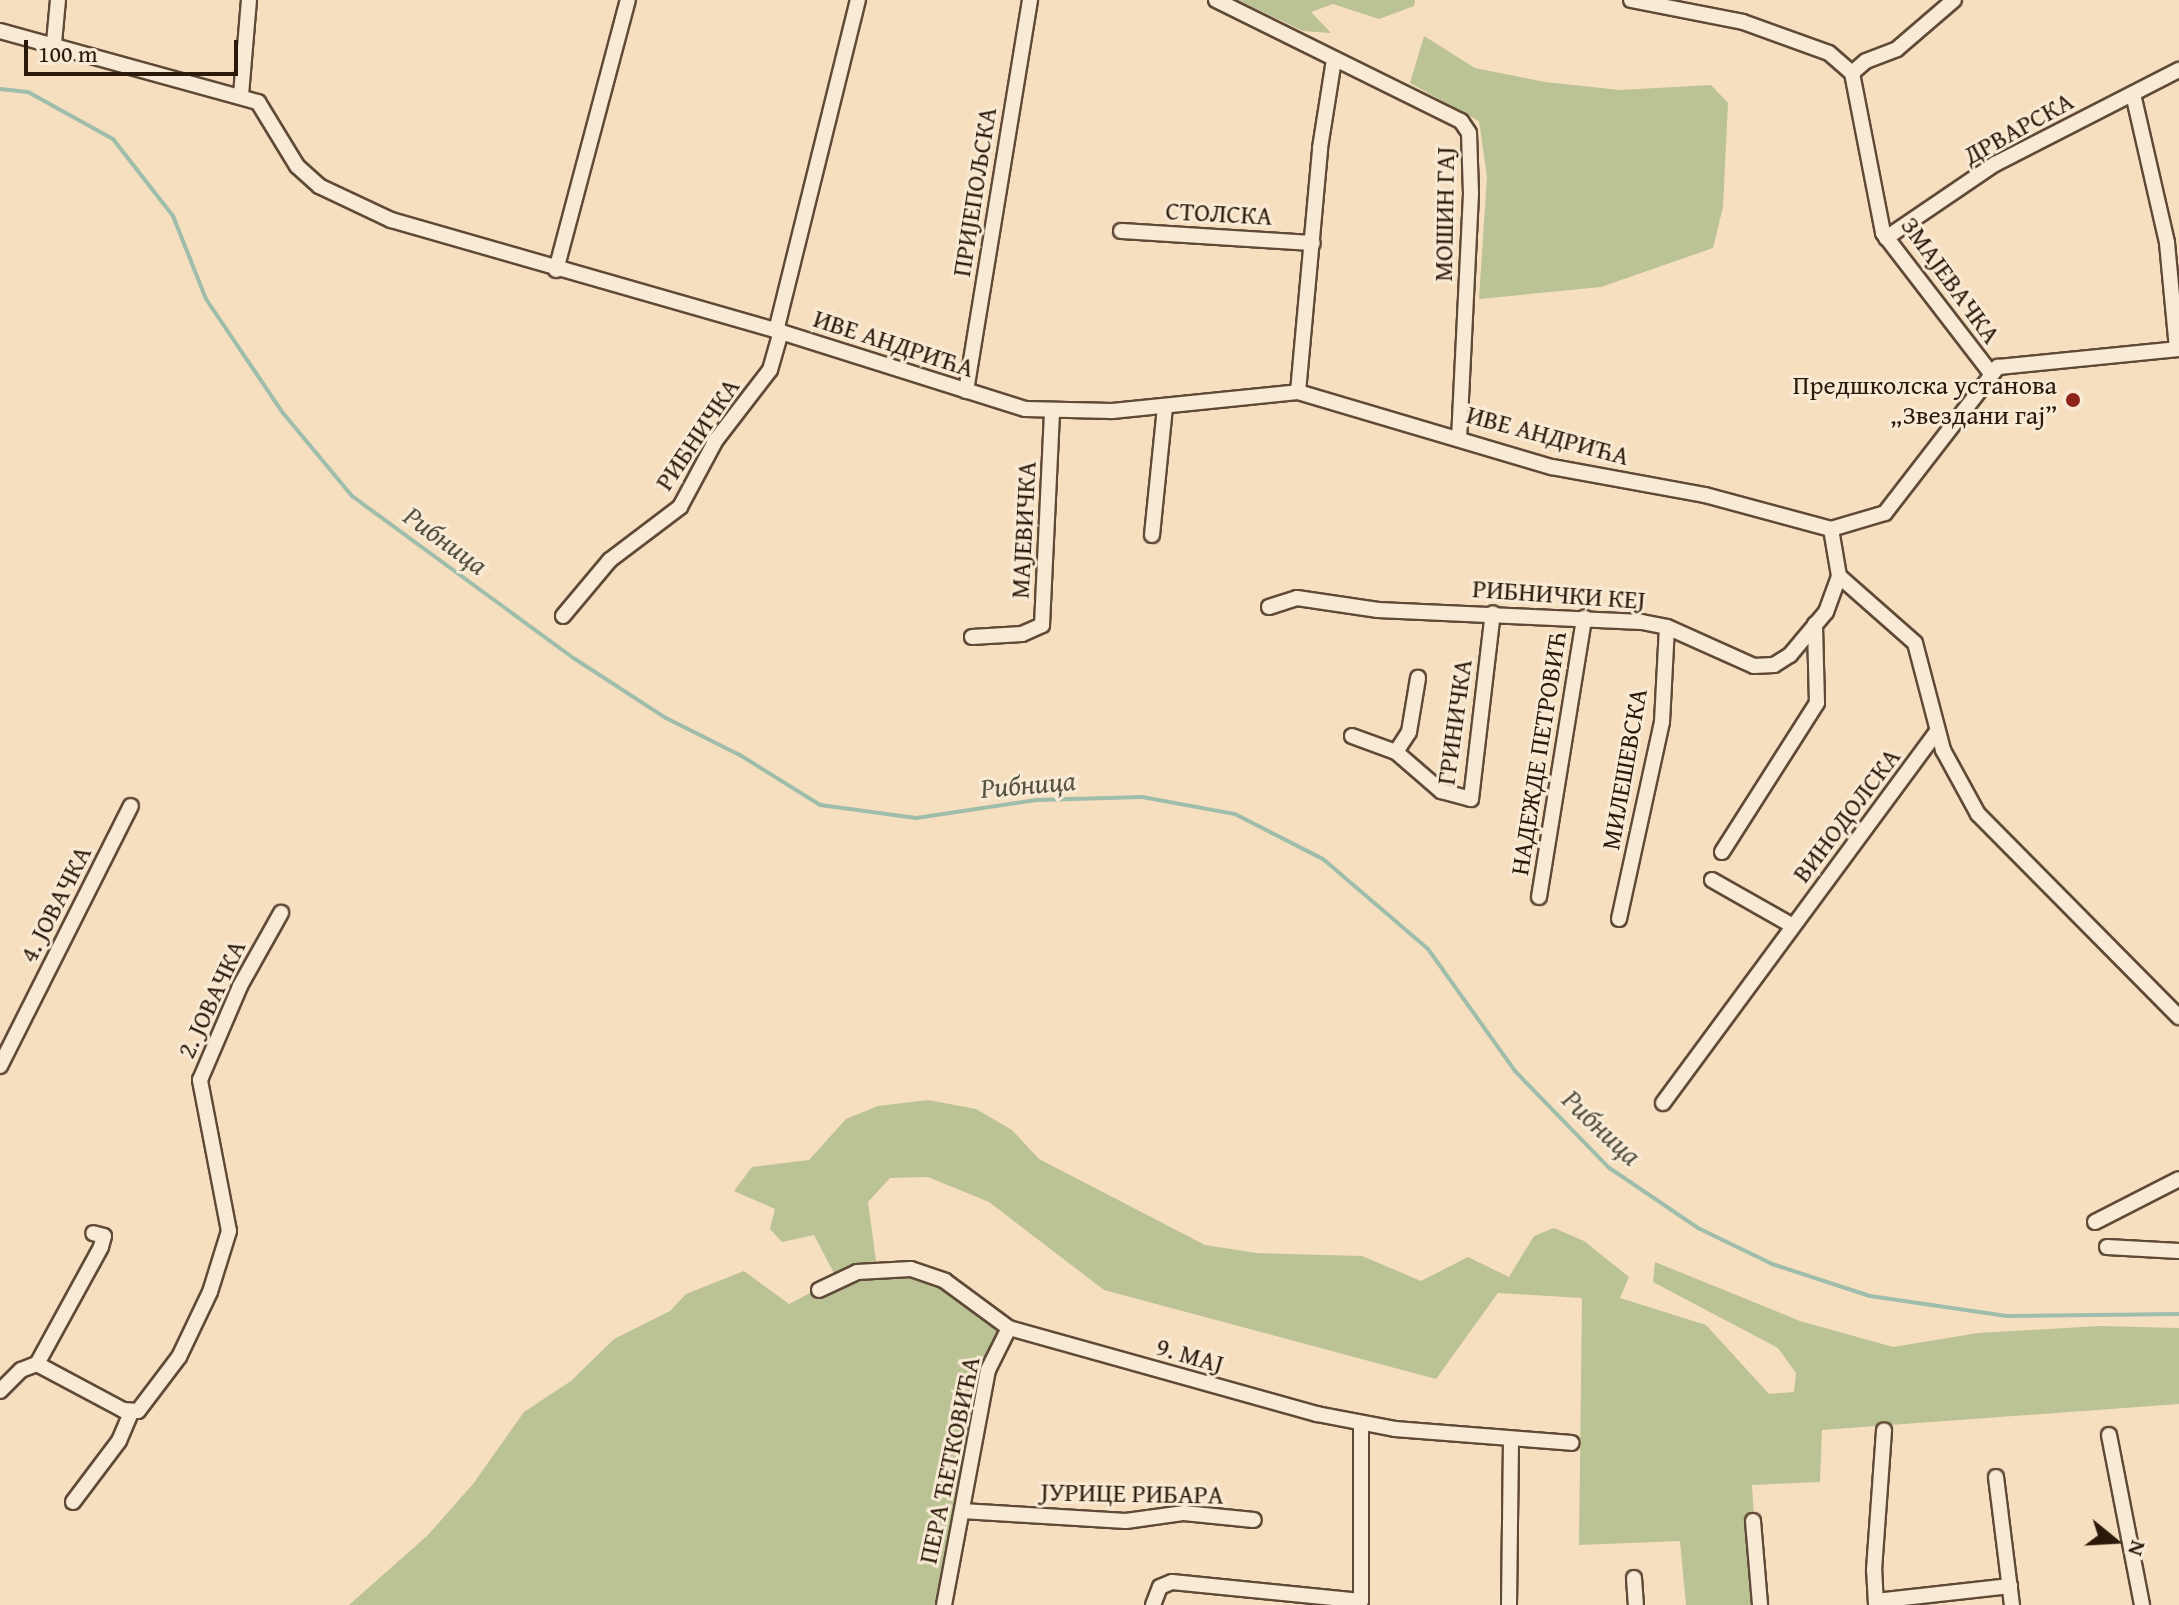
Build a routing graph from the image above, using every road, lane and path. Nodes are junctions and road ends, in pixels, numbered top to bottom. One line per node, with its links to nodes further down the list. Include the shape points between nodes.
1 (58, 0): 10 (street)
2 (249, 0): 15 (street)
3 (628, 0): 19 (street)
4 (858, 0): 20 (street, РИБНИЧКА)
5 (1030, 0): 23 (street, ПРИЈЕПОЉСКА)
6 (1216, 0): 11 (street, МОШИН ГАЈ)
7 (1631, 0): 13 (street, via 1743,22 1829,53)
8 (1954, 0): 13 (street, via 1897,49)
9 (0, 31): 10 (street, ИВЕ АНДРИЋА)
10 (54, 43): 15 (street, ИВЕ АНДРИЋА)
11 (1334, 60): 18 (street); 27 (street, МОШИН ГАЈ, via 1461,121 1469,133)
12 (2179, 70): 14 (street, ДРВАРСКА)
13 (1852, 73): 17 (street, ЗМАЈЕВАЧКА)
14 (2133, 94): 17 (street, ДРВАРСКА, via 1995,164); 21 (street, via 2167,243)
15 (241, 95): 19 (street, ИВЕ АНДРИЋА, via 266,111 297,166 349,204)
16 (1121, 231): 18 (street, СТОЛСКА)
17 (1886, 238): 22 (street, ЗМАЈЕВАЧКА)
18 (1313, 243): 24 (street)
19 (556, 270): 20 (street, ИВЕ АНДРИЋА)
20 (779, 331): 23 (street, ИВЕ АНДРИЋА); 33 (street, РИБНИЧКА, via 770,370 716,440 680,507 610,560)
21 (2178, 349): 22 (street, via 2024,362)
22 (1990, 372): 28 (street, via 1885,513)
23 (966, 391): 26 (street, ИВЕ АНДРИЋА)
24 (1298, 392): 25 (street, ИВЕ АНДРИЋА); 27 (street, ИВЕ АНДРИЋА)
25 (1165, 407): 26 (street, ИВЕ АНДРИЋА); 29 (street)
26 (1052, 413): 37 (street, МАЈЕВИЧКА, via 1042,625 1022,634)
27 (1459, 438): 28 (street, ИВЕ АНДРИЋА, via 1552,467 1705,495)
28 (1831, 529): 30 (street)
29 (1152, 535)
30 (1839, 576): 35 (street, РИБНИЧКИ КЕЈ); 39 (street, via 1915,643)
31 (1269, 607): 32 (street, РИБНИЧКИ КЕЈ, via 1297,598 1378,610)
32 (1493, 613): 34 (street, РИБНИЧКИ КЕЈ); 41 (street, ГРИНИЧКА, via 1471,799 1441,791)
33 (563, 616)
34 (1584, 618): 36 (street, РИБНИЧКИ КЕЈ); 45 (street, НАДЕЖДЕ ПЕТРОВИЋ)
35 (1815, 624): 36 (street, РИБНИЧКИ КЕЈ, via 1790,655 1764,665 1714,651); 43 (street, via 1817,703)
36 (1667, 627): 47 (street, МИЛЕШЕВСКА, via 1662,722)
37 (972, 637)
38 (1418, 678): 41 (street, ГРИНИЧКА, via 1409,732)
39 (1937, 732): 48 (street, ВИНОДОЛСКА); 49 (street, via 1978,814)
40 (1352, 736): 41 (street, ГРИНИЧКА)
41 (1396, 752)
42 (131, 806): 50 (street, 4. ЈОВАЧКА)
43 (1722, 852)
44 (1712, 880): 48 (street)
45 (1539, 897)
46 (281, 913): 61 (street, 2. ЈОВАЧКА, via 240,986 200,1080 201,1106 219,1161 228,1239 195,1328 144,1406)
47 (1619, 919)
48 (1793, 926): 51 (street, ВИНОДОЛСКА)
49 (2179, 1017)
50 (0, 1066)
51 (1663, 1103)
52 (2179, 1179): 53 (street)
53 (2095, 1222)
54 (93, 1233): 59 (street, via 104,1236 101,1247)
55 (2107, 1247): 56 (street)
56 (2179, 1251)
57 (819, 1290): 58 (street, 9. МАЈ, via 857,1272 911,1269 945,1281)
58 (1009, 1328): 62 (street, 9. МАЈ); 69 (street, ПЕРА ЋЕТКОВИЋА, via 988,1370)
59 (37, 1364): 60 (street, via 21,1370); 61 (street)
60 (0, 1391)
61 (131, 1413): 68 (street, 2. ЈОВАЧКА, via 119,1441)
62 (1361, 1426): 65 (street, 9. МАЈ); 76 (street, via 1361,1601 1165,1584)
63 (1884, 1430): 74 (street)
64 (2109, 1435): 81 (street)
65 (1511, 1439): 66 (street, 9. МАЈ); 77 (street)
66 (1571, 1443)
67 (1996, 1477): 73 (street)
68 (73, 1502)
69 (962, 1511): 70 (street, ЈУРИЦЕ РИБАРА, via 1126,1521 1184,1513); 75 (street, ПЕРА ЋЕТКОВИЋА)
70 (1254, 1520)
71 (1753, 1521): 79 (street)
72 (1634, 1578): 78 (street)
73 (2010, 1586): 74 (street); 80 (street)
74 (1876, 1603)
75 (944, 1605)
76 (1153, 1605)
77 (1509, 1605)
78 (1636, 1605)
79 (1760, 1605)
80 (2012, 1605)
81 (2142, 1605)

